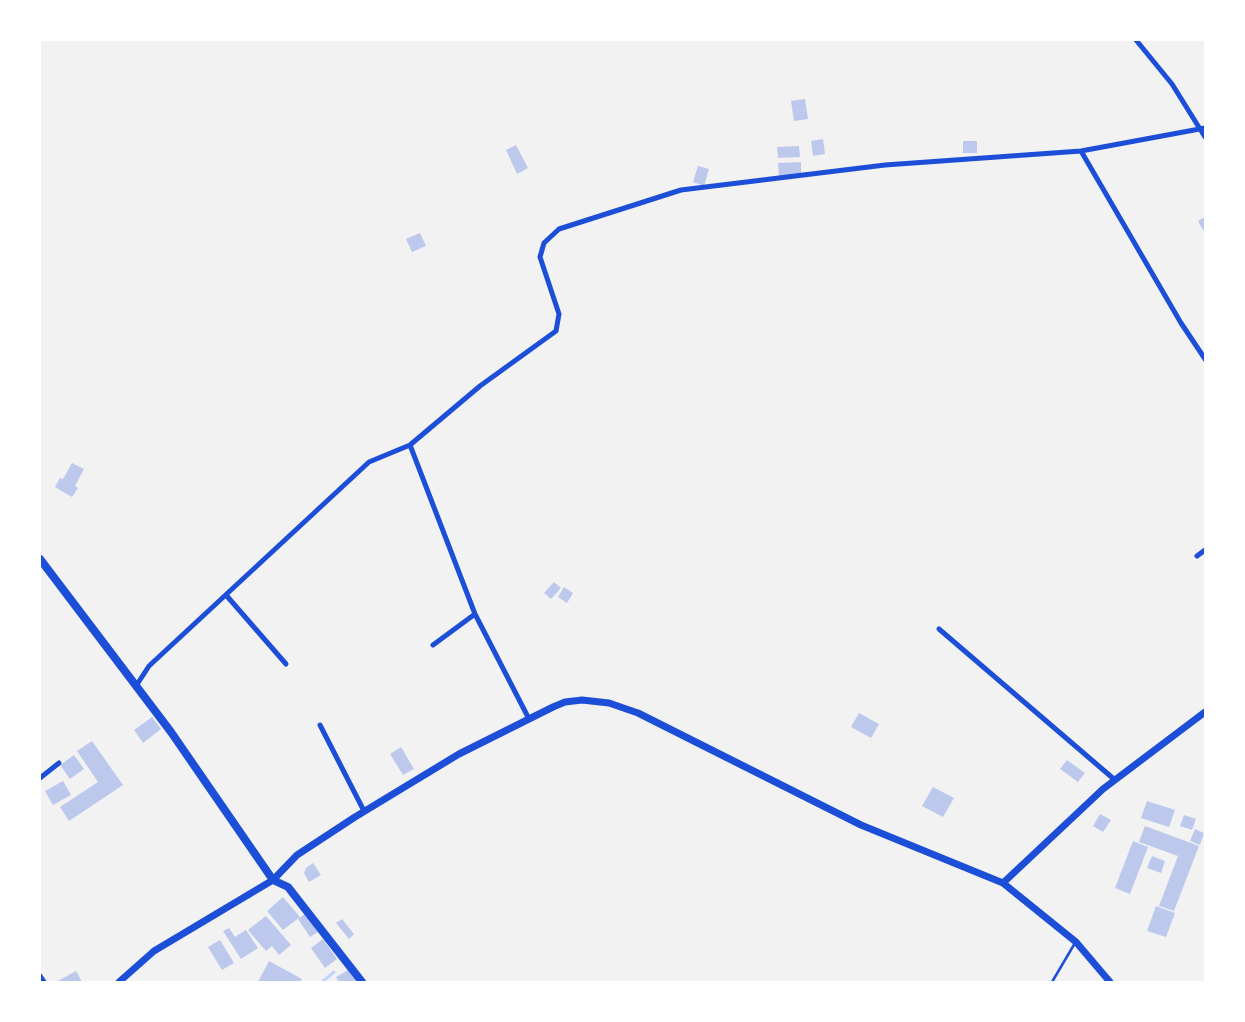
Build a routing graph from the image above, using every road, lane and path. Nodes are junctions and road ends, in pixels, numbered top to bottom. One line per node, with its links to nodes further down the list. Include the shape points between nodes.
1 (1136, 40): 2 (street)
2 (1203, 129): 3 (street); 4 (street)
3 (1205, 137)
4 (1081, 151): 5 (street, via 1181,323); 6 (street, via 885,165 681,190 559,230 544,243 540,257 559,314 556,330 480,386)
5 (1205, 358)
6 (410, 445): 10 (street, via 369,462); 11 (street)
7 (1205, 550): 8 (street)
8 (1197, 556)
9 (40, 559): 15 (main road)
10 (226, 595): 14 (street); 15 (street, via 149,666)
11 (475, 614): 13 (street); 17 (street)
12 (939, 629): 21 (street)
13 (433, 645)
14 (286, 664)
15 (136, 686): 23 (main road)
16 (1205, 712): 21 (street)
17 (529, 719): 22 (street, via 459,754); 24 (street, via 565,702 582,700 609,703 638,712 861,825)
18 (320, 725): 22 (street)
19 (59, 762): 20 (street)
20 (40, 778)
21 (1115, 780): 24 (street)
22 (364, 811): 23 (street, via 297,855)
23 (273, 880): 28 (street, via 154,951); 29 (main road, via 288,887)
24 (1003, 883): 25 (street)
25 (1076, 942): 30 (lane); 31 (street)
26 (40, 976): 27 (street)
27 (44, 982)
28 (119, 982)
29 (362, 982)
30 (1052, 982)
31 (1110, 982)

